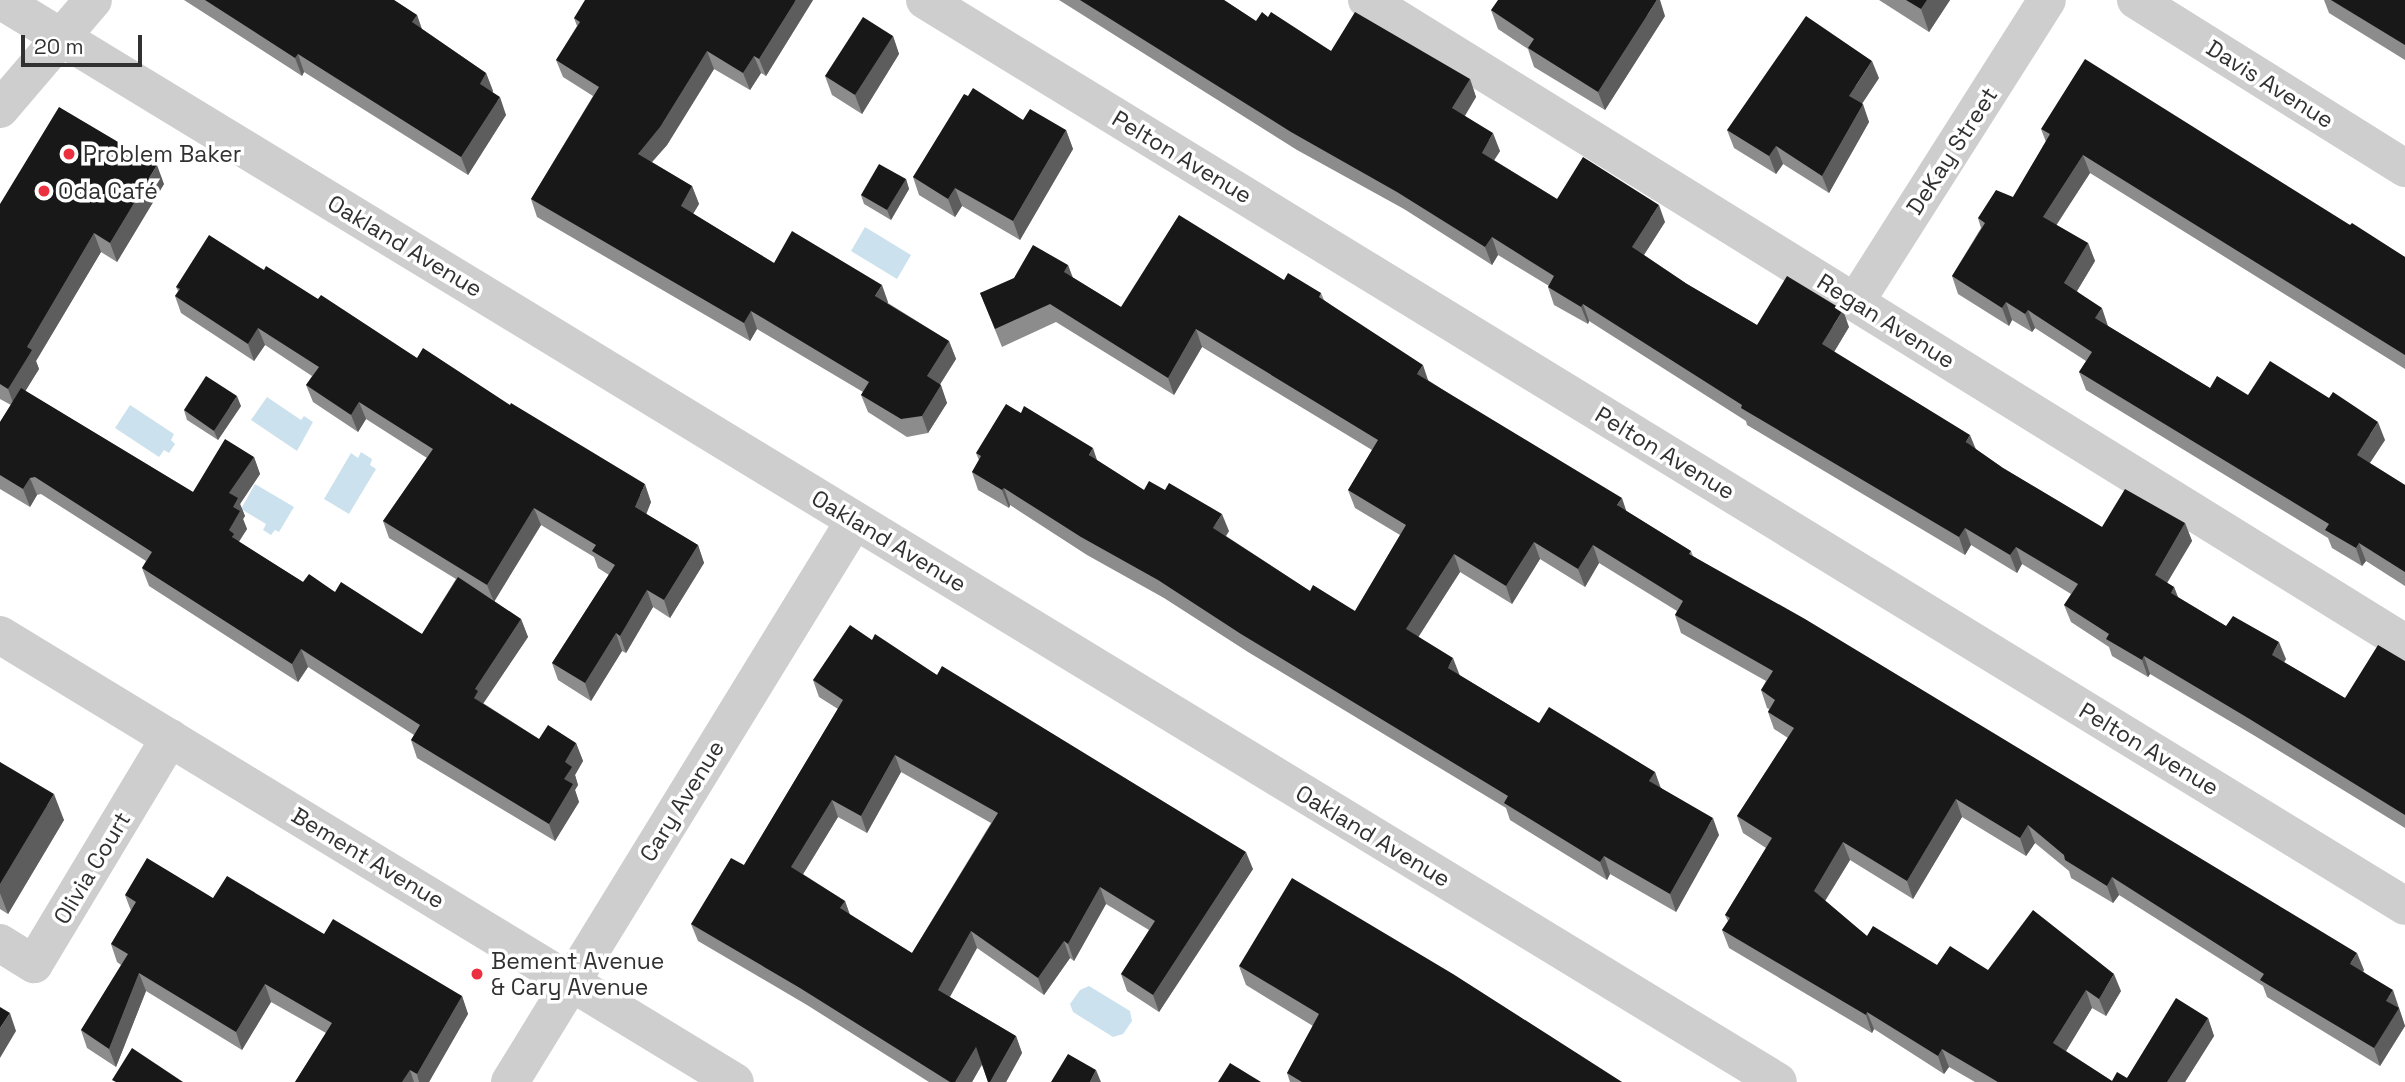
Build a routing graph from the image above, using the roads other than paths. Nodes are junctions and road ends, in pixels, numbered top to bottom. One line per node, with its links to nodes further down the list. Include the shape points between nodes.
1 (0, 0): 7 (street, Oakland Avenue)
2 (93, 0): 7 (street)
3 (925, 0): 15 (street, Pelton Avenue)
4 (1367, 0): 10 (street, Regan Avenue)
5 (2047, 0): 10 (street, DeKay Street)
6 (2136, 0): 9 (street, Davis Avenue)
7 (61, 37): 8 (street); 11 (street, Oakland Avenue)
8 (0, 109)
9 (2405, 167)
10 (1856, 301): 13 (street, Regan Avenue)
11 (855, 520): 17 (street, Cary Avenue); 20 (street, Oakland Avenue)
12 (0, 635): 14 (street, Bement Avenue)
13 (2405, 643)
14 (170, 738): 16 (street, Olivia Court, via 34,964); 17 (street, Bement Avenue)
15 (2405, 906)
16 (0, 943)
17 (570, 981): 18 (street, Cary Avenue); 19 (street, Bement Avenue)
18 (510, 1082)
19 (735, 1082)
20 (1778, 1082)

